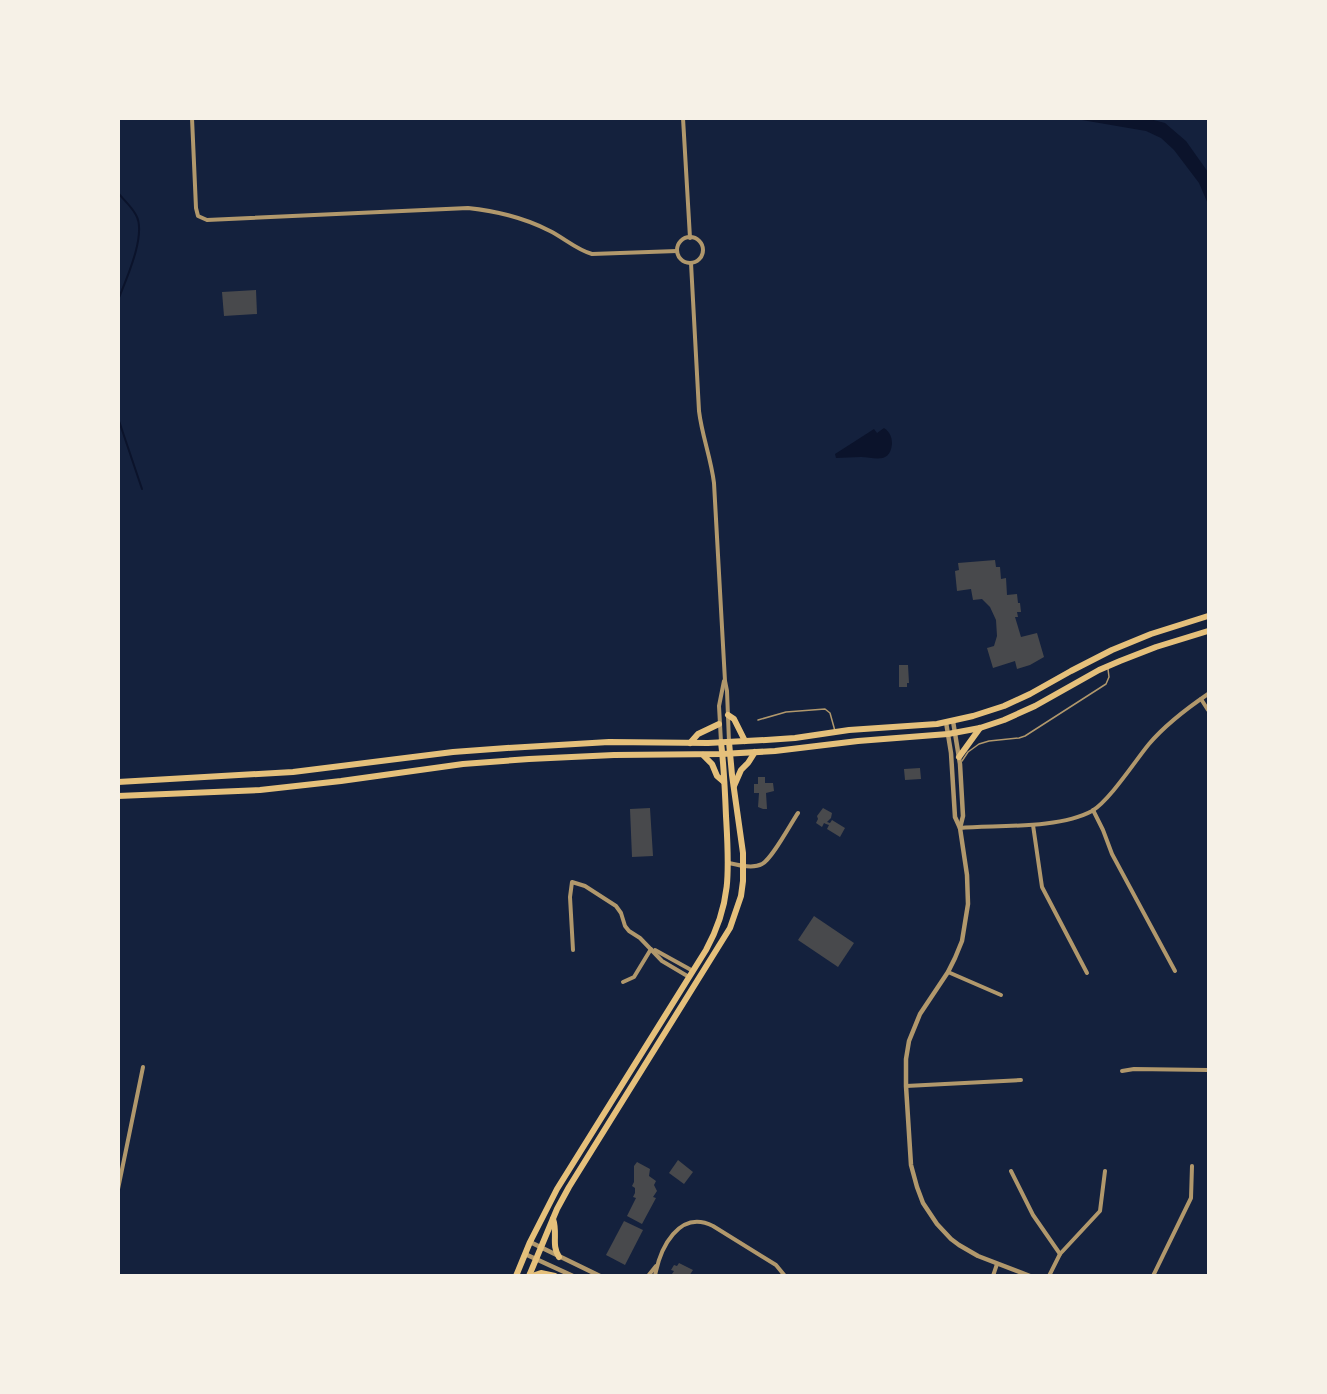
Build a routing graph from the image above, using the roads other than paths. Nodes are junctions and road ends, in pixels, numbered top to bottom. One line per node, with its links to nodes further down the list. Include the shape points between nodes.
1 (192, 118): 4 (street, via 196,208 203,219 468,208 532,223 592,254)
2 (683, 118): 3 (street)
3 (690, 238): 4 (street, via 680,243); 5 (street, via 701,244 703,252 699,260)
4 (677, 251): 5 (street, via 683,261)
5 (691, 263): 9 (street, via 699,411 714,483)
6 (1209, 616): 8 (main road, via 1150,634)
7 (1209, 631): 8 (main road)
8 (1105, 660): 15 (main road, via 991,711); 17 (main road, via 1026,711); 29 (lane, via 1109,675 1106,684 1022,737 979,744)
9 (725, 681): 13 (street); 16 (street)
10 (1209, 694): 11 (street)
11 (1201, 699): 12 (street); 34 (street, via 1159,732 1109,795)
12 (1209, 710)
13 (728, 715): 20 (main road); 22 (street)
14 (758, 720): 18 (lane, via 786,712 825,709 830,712)
15 (950, 722): 18 (main road); 19 (street)
16 (719, 724): 21 (street); 23 (main road, via 698,734)
17 (980, 728): 19 (main road); 28 (main road)
18 (835, 732): 20 (main road)
19 (952, 734): 24 (main road); 28 (street); 37 (street, via 955,817)
20 (745, 741): 22 (main road)
21 (721, 742): 22 (main road); 23 (main road); 26 (main road)
22 (729, 742): 25 (main road)
23 (690, 743): 30 (main road, via 507,748 293,772)
24 (755, 752): 25 (main road); 32 (main road)
25 (730, 753): 26 (main road); 32 (main road)
26 (722, 754): 27 (main road); 31 (main road)
27 (703, 755): 31 (main road); 33 (main road, via 529,759 260,790)
28 (959, 757): 29 (street)
29 (960, 764): 37 (street)
30 (118, 782)
31 (724, 782): 38 (main road)
32 (734, 786): 39 (main road)
33 (118, 796)
34 (1092, 810): 36 (street); 42 (street)
35 (798, 813): 39 (street, via 770,857 762,864)
36 (1033, 825): 37 (street); 44 (street, via 1042,887)
37 (960, 828): 43 (street, via 968,904 962,941)
38 (729, 863): 39 (street); 45 (main road, via 721,919)
39 (743, 866): 57 (main road, via 741,896 730,928)
40 (651, 949): 41 (street, via 628,931 616,906 572,882); 45 (street, via 662,961); 46 (street, via 634,977)
41 (573, 950)
42 (1176, 971)
43 (948, 972): 47 (street); 52 (street, via 914,1026 906,1059)
44 (1087, 973)
45 (691, 974): 58 (main road, via 557,1189)
46 (623, 982)
47 (1001, 995)
48 (143, 1067): 56 (street)
49 (1122, 1071): 50 (street)
50 (1209, 1071)
51 (1021, 1080): 52 (street)
52 (906, 1086): 64 (street, via 911,1165 923,1203 951,1239)
53 (1191, 1166): 77 (street, via 1191,1198)
54 (1011, 1171): 61 (street, via 1033,1215)
55 (1105, 1172): 61 (street, via 1100,1211)
56 (118, 1189)
57 (553, 1219): 59 (main road); 62 (main road, via 554,1247)
58 (530, 1242): 59 (street); 60 (main road)
59 (541, 1248): 62 (street); 63 (main road)
60 (525, 1254): 63 (street); 66 (main road)
61 (1060, 1254): 76 (street)
62 (559, 1257): 70 (street)
63 (536, 1258): 67 (main road); 69 (street)
64 (996, 1264): 74 (street); 75 (street)
65 (657, 1266): 71 (street); 72 (street); 73 (street, via 678,1229 699,1221 776,1265)
66 (516, 1275)
67 (530, 1275): 68 (main road)
68 (555, 1275)
69 (573, 1275)
70 (600, 1275)
71 (648, 1275)
72 (655, 1275)
73 (784, 1275)
74 (993, 1275)
75 (1029, 1275)
76 (1049, 1275)
77 (1153, 1275)

